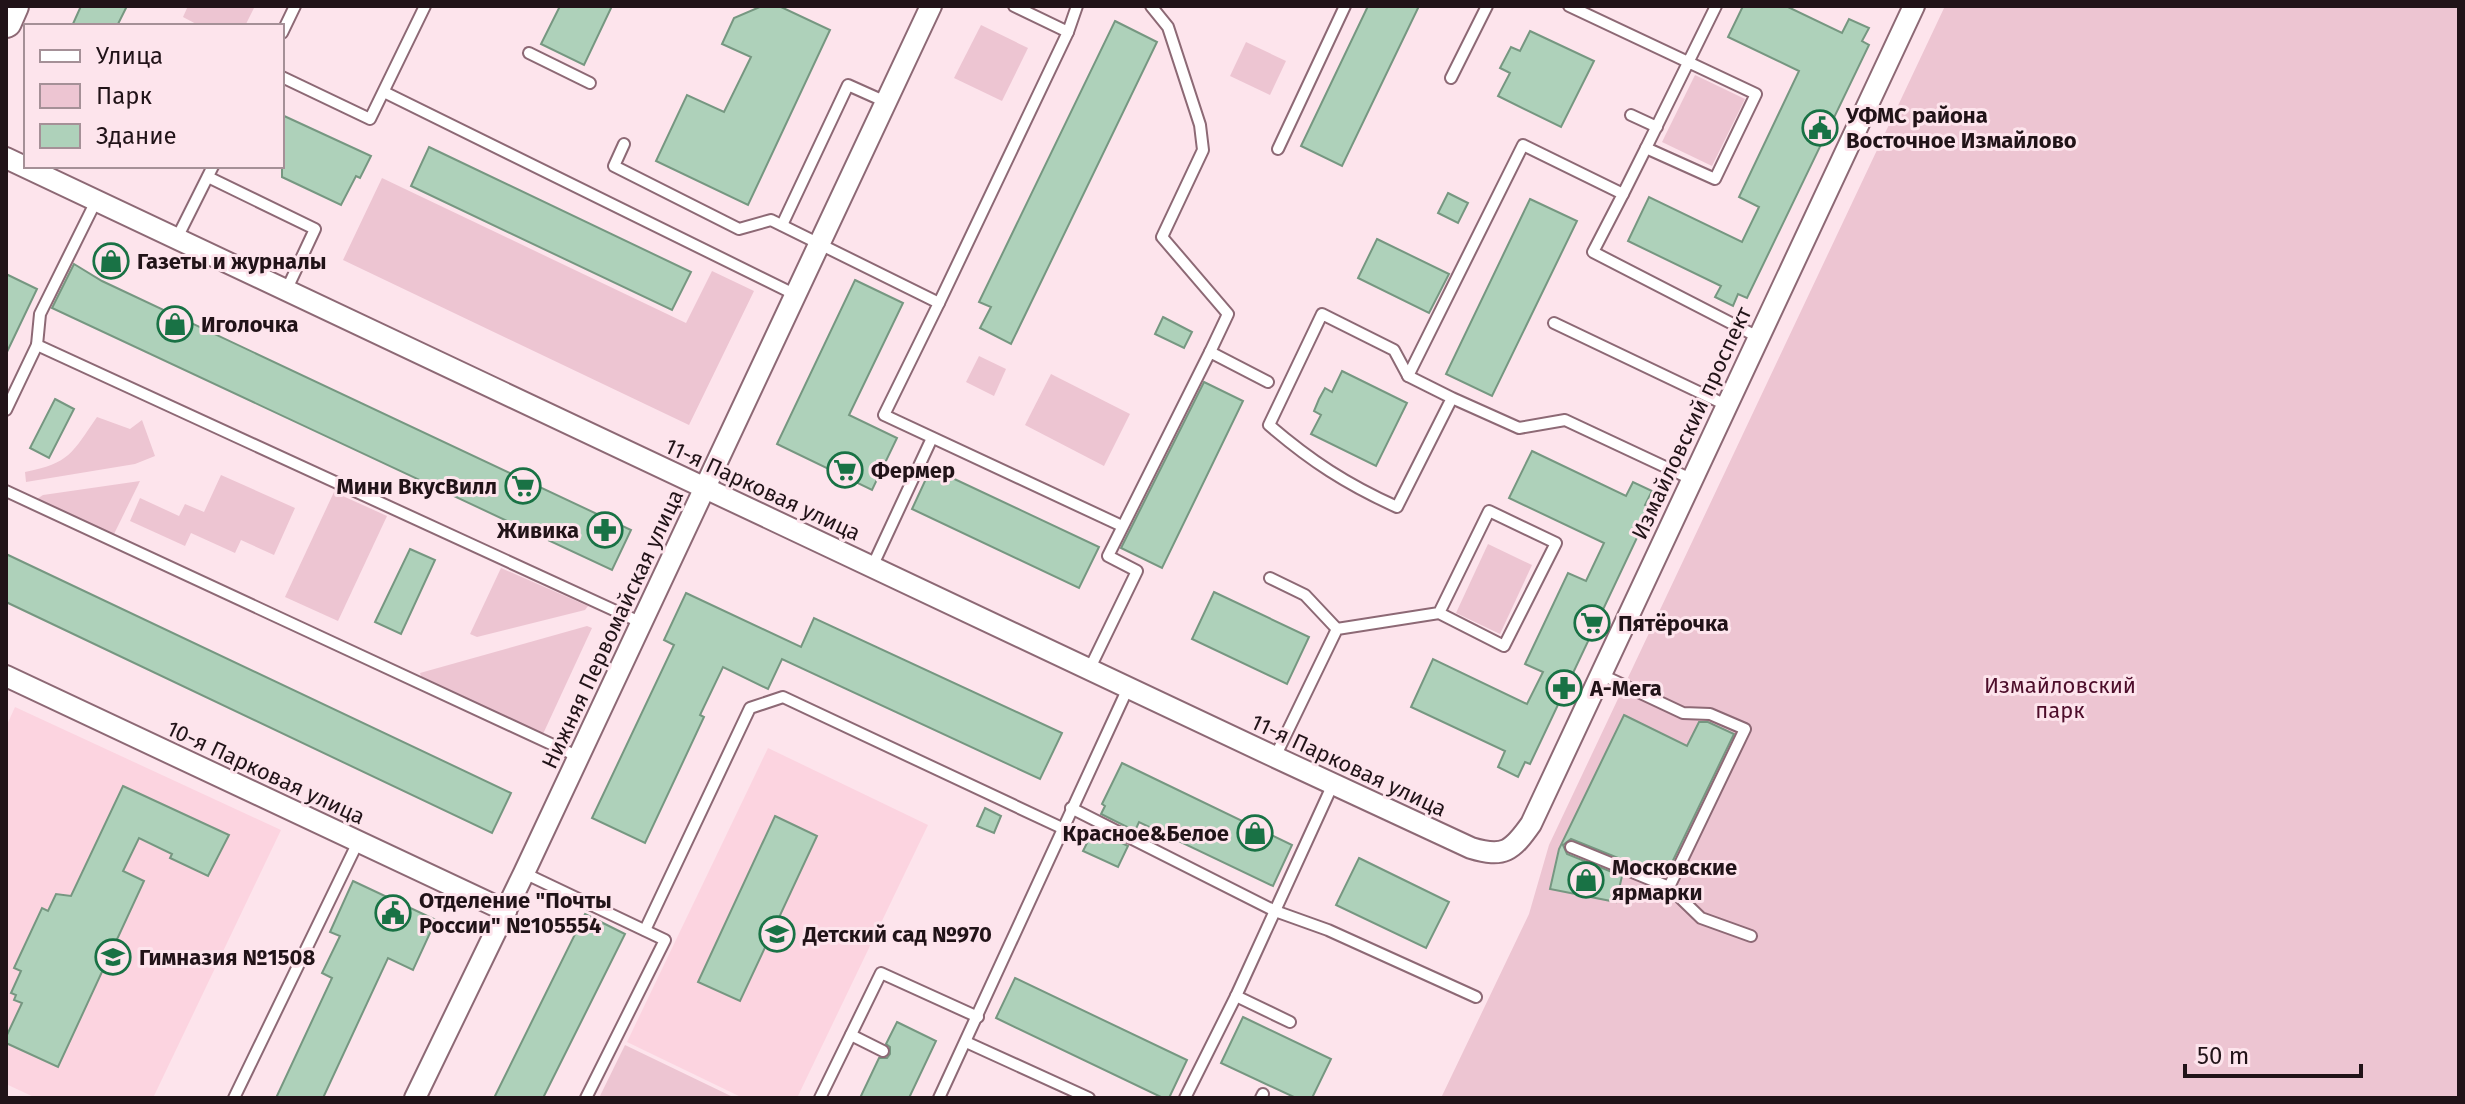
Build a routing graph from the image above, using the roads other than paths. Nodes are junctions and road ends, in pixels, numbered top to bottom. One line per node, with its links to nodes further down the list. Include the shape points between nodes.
1 (13, 6): 13 (main road)
2 (295, 6): 14 (lane)
3 (425, 6): 21 (lane)
4 (931, 6): 22 (street, Нижняя Первомайская улица)
5 (1014, 6): 15 (lane)
6 (1077, 6): 15 (lane)
7 (1151, 6): 42 (lane, via 1168,27 1200,125 1203,150 1162,237 1228,314)
8 (1345, 6): 27 (lane)
9 (1487, 6): 19 (lane)
10 (1569, 6): 17 (lane)
11 (1716, 6): 17 (lane)
12 (1914, 6): 40 (street, Измайловский проспект)
13 (6, 22)
14 (284, 29)
15 (1068, 32): 38 (lane)
16 (529, 53): 20 (lane)
17 (1689, 63): 24 (lane); 26 (lane, via 1756,94 1715,179)
18 (284, 78): 21 (lane, via 370,119)
19 (1451, 78)
20 (590, 83)
21 (384, 92): 37 (lane)
22 (886, 102): 33 (lane, via 848,85); 35 (street, Нижняя Первомайская улица)
23 (1631, 115): 24 (lane)
24 (1657, 127): 26 (lane)
25 (624, 144): 33 (lane, via 614,166 739,229 771,220)
26 (1646, 148): 31 (lane)
27 (1278, 149)
28 (27, 168): 32 (street, 11-я Парковая улица)
29 (212, 168): 30 (lane)
30 (208, 177): 34 (lane); 36 (lane, via 315,229)
31 (1623, 194): 40 (lane, via 1593,252); 43 (lane, via 1523,145)
32 (96, 201): 34 (street, 11-я Парковая улица); 41 (lane, via 40,314)
33 (782, 225): 35 (lane)
34 (177, 238): 36 (street, 11-я Парковая улица)
35 (820, 244): 37 (street, Нижняя Первомайская улица); 38 (lane)
36 (286, 291): 50 (street, 11-я Парковая улица)
37 (796, 295): 50 (street, Нижняя Первомайская улица)
38 (939, 303): 48 (lane, via 884,415)
39 (1554, 323): 46 (lane)
40 (1758, 337): 46 (street, Измайловский проспект)
41 (37, 345): 47 (lane); 56 (lane)
42 (1210, 352): 44 (lane); 52 (lane)
43 (1408, 376): 45 (lane); 45 (lane, via 1394,350 1322,314 1269,425 1309,459 1397,507)
44 (1268, 382)
45 (1452, 398): 49 (lane, via 1519,428 1565,420)
46 (1726, 405): 49 (street, Измайловский проспект)
47 (6, 410)
48 (932, 438): 52 (lane); 53 (lane)
49 (1691, 479): 59 (street, Измайловский проспект)
50 (705, 488): 53 (street, 11-я Парковая улица); 56 (street, Нижняя Первомайская улица)
51 (6, 491): 62 (lane)
52 (1122, 526): 58 (lane, via 1108,556 1137,571)
53 (872, 567): 58 (street, 11-я Парковая улица)
54 (1270, 578): 57 (lane, via 1305,595)
55 (1439, 613): 55 (lane, via 1504,646 1556,543 1489,511); 57 (lane)
56 (642, 623): 62 (street, Нижняя Первомайская улица)
57 (1337, 629): 63 (lane)
58 (1089, 670): 61 (street, 11-я Парковая улица)
59 (1600, 674): 69 (street, Измайловский проспект, via 1531,824); 71 (lane, via 1683,713 1710,714 1745,729)
60 (6, 676): 67 (street, 10-я Парковая улица)
61 (1128, 688): 63 (street, 11-я Парковая улица); 65 (lane)
62 (579, 757): 70 (street, Нижняя Первомайская улица)
63 (1275, 757): 64 (street, 11-я Парковая улица)
64 (1333, 784): 69 (street, 11-я Парковая улица, via 1471,848); 73 (lane)
65 (1071, 808): 66 (lane); 73 (lane)
66 (1062, 828): 74 (lane, via 783,697 750,708); 78 (lane)
67 (358, 842): 72 (street, 10-я Парковая улица); 83 (lane)
68 (1571, 847): 71 (lane)
69 (1503, 853)
70 (524, 873): 72 (street, Нижняя Первомайская улица); 74 (lane)
71 (1669, 887): 75 (lane, via 1701,918)
72 (506, 911): 84 (street, Нижняя Первомайская улица)
73 (1275, 911): 76 (lane); 77 (lane)
74 (645, 930): 85 (lane, via 665,940)
75 (1751, 936)
76 (1236, 996): 79 (lane); 89 (lane)
77 (1476, 997)
78 (978, 1017): 80 (lane, via 881,973); 81 (lane)
79 (1290, 1022)
80 (851, 1035): 82 (lane); 86 (lane)
81 (966, 1042): 87 (lane); 88 (lane)
82 (883, 1051)
83 (234, 1098)
84 (415, 1098)
85 (586, 1098)
86 (821, 1098)
87 (939, 1098)
88 (1089, 1098)
89 (1185, 1098)

